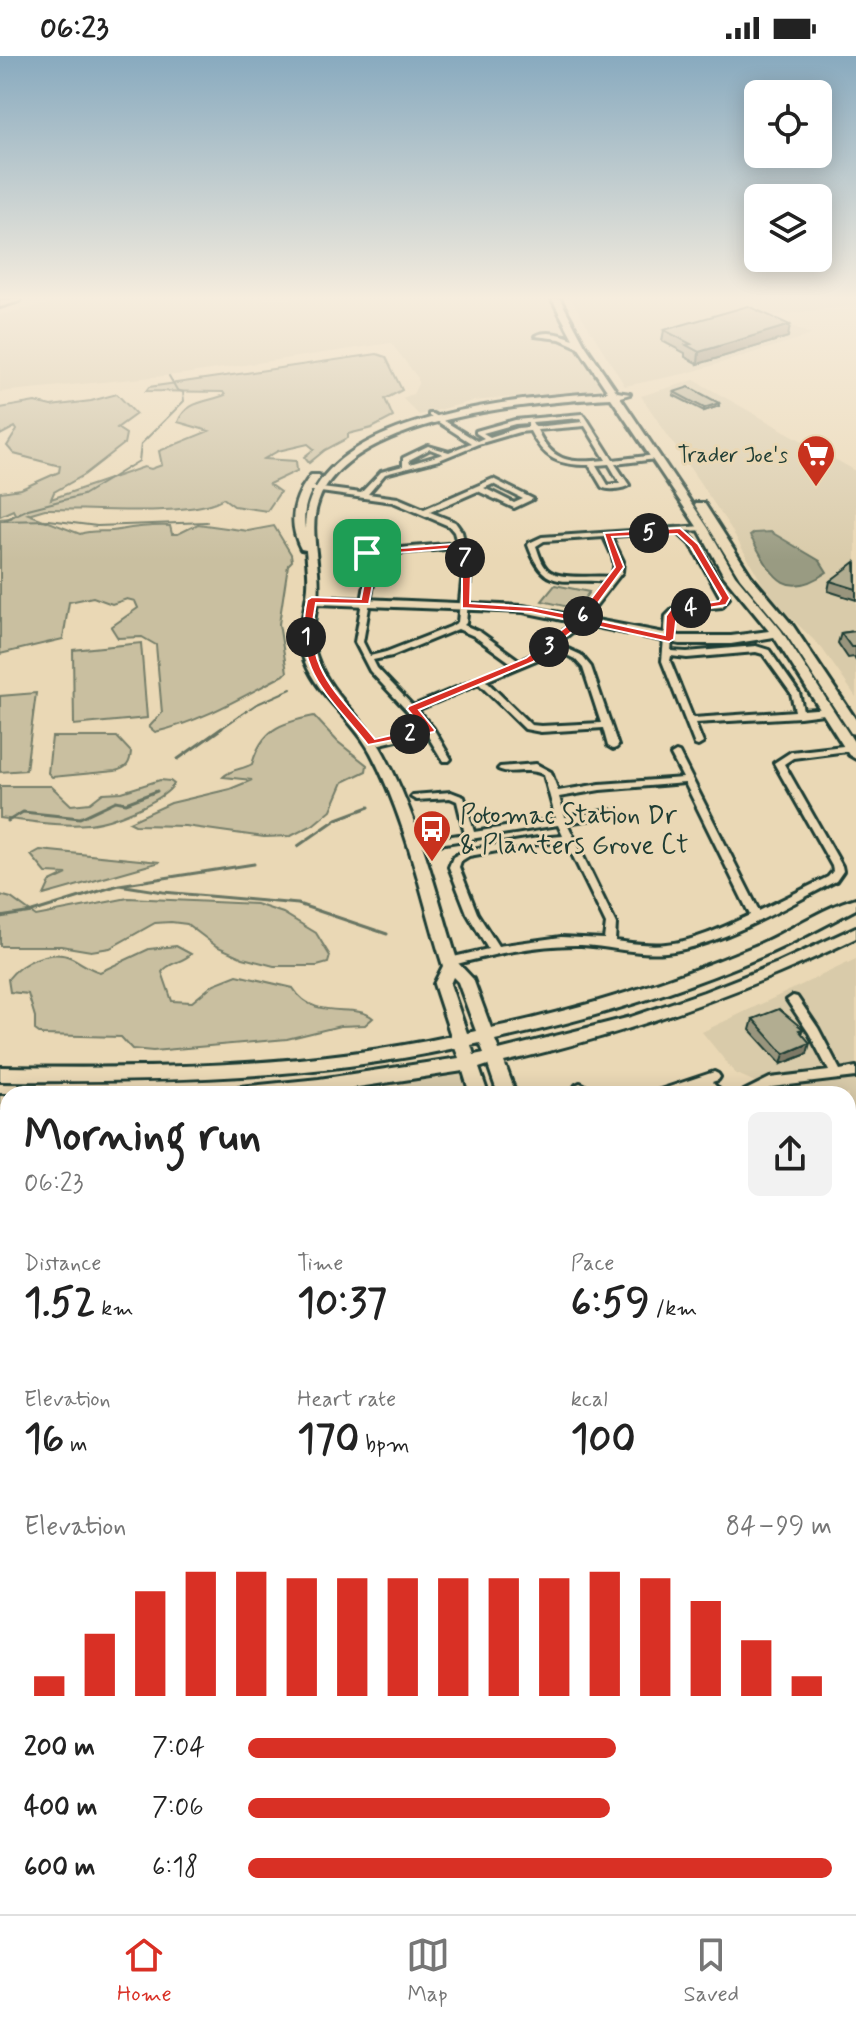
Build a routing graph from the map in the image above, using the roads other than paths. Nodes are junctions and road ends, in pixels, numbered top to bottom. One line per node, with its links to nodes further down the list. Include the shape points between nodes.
1 (613, 386): 3 (main road)
2 (614, 386): 3 (main road)
3 (618, 392): 4 (main road); 11 (main road); 42 (main road)
4 (435, 417): 9 (street); 16 (main road, via 361,451)
5 (528, 420): 6 (street, via 582,416); 7 (street); 8 (street, via 478,432)
6 (587, 424): 7 (street); 12 (street)
7 (532, 428): 8 (street); 13 (street, via 548,454)
8 (489, 439): 9 (street)
9 (476, 443): 10 (street)
10 (448, 454): 14 (street); 14 (street, via 430,447 405,459)
11 (656, 457): 12 (street); 19 (main road)
12 (610, 461): 13 (street); 13 (street, via 625,485 606,487)
13 (591, 462)
14 (407, 466): 17 (street, via 383,473)
15 (478, 488): 15 (street, via 493,481 529,499 514,506); 18 (street)
16 (312, 489): 17 (street); 24 (main road, via 297,511 297,525 313,563)
17 (363, 495): 18 (street)
18 (426, 511): 22 (street, via 452,524)
19 (703, 528): 20 (street); 29 (main road, via 730,576)
20 (680, 531): 21 (street); 30 (street, via 695,545 725,598 715,606 674,611)
21 (607, 535): 23 (street, via 619,561); 23 (street, via 542,539 532,548 550,577)
22 (461, 545): 25 (street, via 369,552); 26 (street, via 467,571)
23 (612, 580): 27 (street)
24 (312, 600): 25 (main road); 43 (main road, via 306,628 315,671)
25 (366, 602): 26 (main road); 33 (street, via 358,638)
26 (465, 606): 27 (main road); 28 (street)
27 (581, 620): 30 (main road); 31 (street)
28 (458, 626): 33 (street); 34 (street)
29 (777, 633): 30 (main road); 37 (main road)
30 (669, 639): 32 (street)
31 (552, 645): 34 (street); 40 (street, via 587,667)
32 (668, 653): 38 (street, via 766,652 795,693); 39 (street, via 668,668)
33 (367, 659): 36 (street)
34 (519, 664): 35 (street)
35 (481, 681): 36 (street); 40 (street, via 528,727)
36 (412, 709): 41 (street)
37 (828, 711): 38 (street); 46 (main road)
38 (800, 714): 39 (street)
39 (689, 721): 44 (street)
40 (606, 725): 45 (street)
41 (430, 730): 43 (street); 48 (street)
42 (856, 730)
43 (372, 743): 57 (main road)
44 (698, 743)
45 (613, 746)
46 (854, 751): 59 (street, via 781,759 780,767 838,871 832,879)
47 (676, 755): 50 (street)
48 (446, 759)
49 (503, 769): 51 (street, via 542,768)
50 (688, 780): 51 (street); 59 (street)
51 (554, 795): 54 (street)
52 (416, 797): 55 (street, via 461,799)
53 (610, 813): 54 (street)
54 (561, 821): 55 (street); 56 (street)
55 (470, 836): 57 (street)
56 (569, 839): 61 (street, via 611,924); 62 (street, via 466,853 457,859 454,867 472,913)
57 (414, 845): 63 (main road)
58 (856, 903): 65 (main road, via 711,970)
59 (756, 916): 61 (street, via 670,948)
60 (856, 932): 67 (main road, via 683,1006)
61 (609, 943): 62 (street, via 560,941)
62 (496, 952): 63 (street)
63 (450, 964): 65 (main road, via 465,979); 66 (main road, via 442,984)
64 (793, 1000): 71 (street)
65 (485, 1035): 66 (main road); 67 (main road)
66 (460, 1041): 68 (main road); 70 (main road, via 255,1068 137,1075)
67 (492, 1058): 68 (main road); 74 (main road)
68 (468, 1062): 72 (main road); 73 (main road)
69 (856, 1072): 71 (street)
70 (0, 1074)
71 (836, 1074): 77 (street)
72 (312, 1086)
73 (476, 1086)
74 (504, 1086)
75 (687, 1086): 76 (street, via 709,1079)
76 (713, 1086)
77 (764, 1086)

